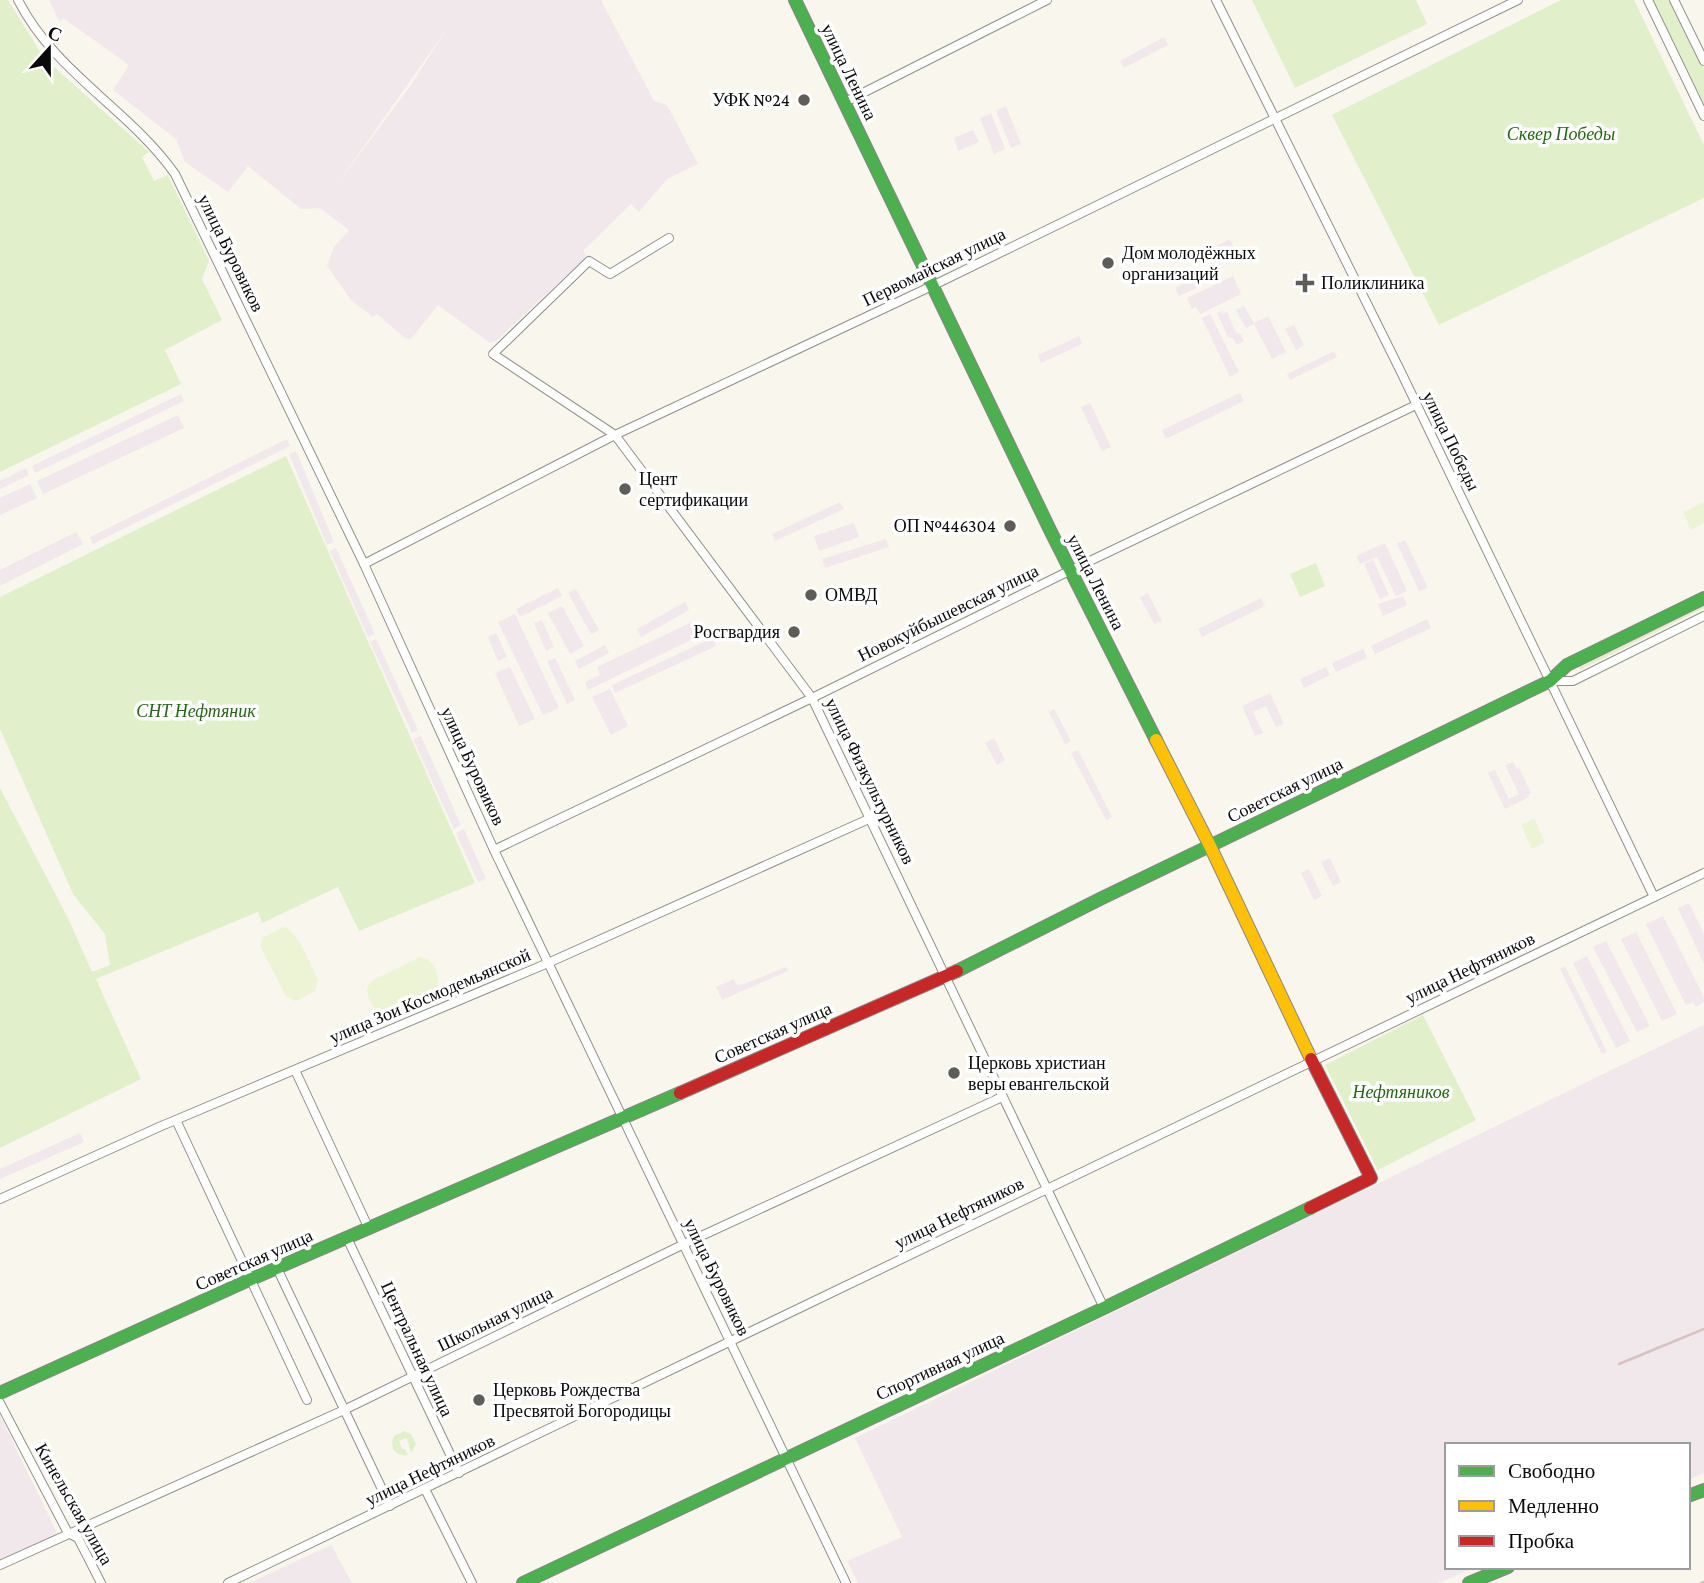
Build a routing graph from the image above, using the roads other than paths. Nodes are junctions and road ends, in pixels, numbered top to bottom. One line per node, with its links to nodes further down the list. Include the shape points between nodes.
1 (19, 0): 16 (street, улица Буровиков, via 50,50 146,139 175,174)
2 (1047, 0): 9 (street)
3 (1216, 0): 11 (street, улица Победы)
4 (1518, 0): 11 (street, Первомайская улица)
5 (1648, 0): 10 (street)
6 (1674, 0): 8 (street)
7 (798, 1): 9 (street, улица Ленина)
8 (1704, 61)
9 (845, 102): 13 (street, улица Ленина)
10 (1704, 116)
11 (1274, 119): 13 (street, Первомайская улица); 14 (street, улица Победы)
12 (669, 238): 15 (street, улица Физкультурников, via 610,274 589,261 492,354)
13 (934, 285): 15 (street, Первомайская улица); 17 (street, улица Ленина)
14 (1416, 405): 17 (street, Новокуйбышевская улица); 20 (street, улица Победы)
15 (615, 435): 16 (street, Первомайская улица); 21 (street, улица Физкультурников)
16 (364, 564): 24 (street, улица Буровиков)
17 (1071, 570): 21 (street, Новокуйбышевская улица); 23 (street, улица Ленина)
18 (1704, 598): 20 (street, Советская улица, via 1567,666)
19 (1704, 616): 20 (street, Советская улица, via 1573,681)
20 (1550, 681): 23 (street, Советская улица); 26 (street, улица Победы)
21 (812, 698): 22 (street, улица Физкультурников); 24 (street, Новокуйбышевская улица)
22 (871, 818): 27 (street, улица Зои Космодемьянской); 28 (street, улица Физкультурников)
23 (1210, 846): 28 (street, Советская улица); 29 (street, улица Ленина)
24 (494, 850): 27 (street, улица Буровиков)
25 (1704, 873): 26 (street, улица Нефтяников)
26 (1654, 897): 29 (street, улица Нефтяников)
27 (548, 963): 30 (street, улица Зои Космодемьянской); 32 (street, улица Буровиков)
28 (946, 977): 31 (street, улица Физкультурников); 32 (street, Советская улица)
29 (1312, 1062): 34 (street, улица Ленина); 35 (street, улица Нефтяников)
30 (295, 1070): 33 (street, улица Зои Космодемьянской); 37 (street)
31 (1002, 1097): 35 (street, улица Физкультурников); 39 (street, Школьная улица)
32 (623, 1118): 37 (street, Советская улица); 39 (street, улица Буровиков)
33 (176, 1120): 36 (street, улица Зои Космодемьянской); 41 (street)
34 (1371, 1178): 42 (street, Спортивная улица)
35 (1046, 1188): 42 (street, улица Физкультурников); 43 (street, улица Нефтяников)
36 (0, 1199)
37 (369, 1228): 38 (street, Советская улица)
38 (347, 1238): 40 (street, Советская улица); 44 (street, Центральная улица)
39 (684, 1244): 43 (street, улица Буровиков); 44 (street, Школьная улица)
40 (277, 1268): 41 (street, Советская улица); 48 (street)
41 (249, 1280): 45 (street, Советская улица); 46 (street)
42 (1104, 1308): 49 (street, Спортивная улица)
43 (732, 1342): 49 (street, улица Буровиков); 50 (street, улица Нефтяников)
44 (413, 1376): 48 (street, Школьная улица); 50 (street, Центральная улица)
45 (0, 1393)
46 (307, 1401)
47 (0, 1403): 53 (street, Кинельская улица)
48 (344, 1410): 52 (street); 53 (street, Школьная улица)
49 (786, 1457): 59 (street, Спортивная улица); 60 (street, улица Буровиков)
50 (459, 1473): 51 (street, улица Нефтяников)
51 (425, 1489): 52 (street, улица Нефтяников); 58 (street)
52 (390, 1506): 57 (street, улица Нефтяников)
53 (68, 1533): 54 (street, Школьная улица); 56 (street, Кинельская улица, via 78,1538)
54 (0, 1564)
55 (1503, 1569): 61 (street)
56 (101, 1583)
57 (228, 1583)
58 (472, 1583)
59 (523, 1583)
60 (846, 1583)
61 (1469, 1583)

